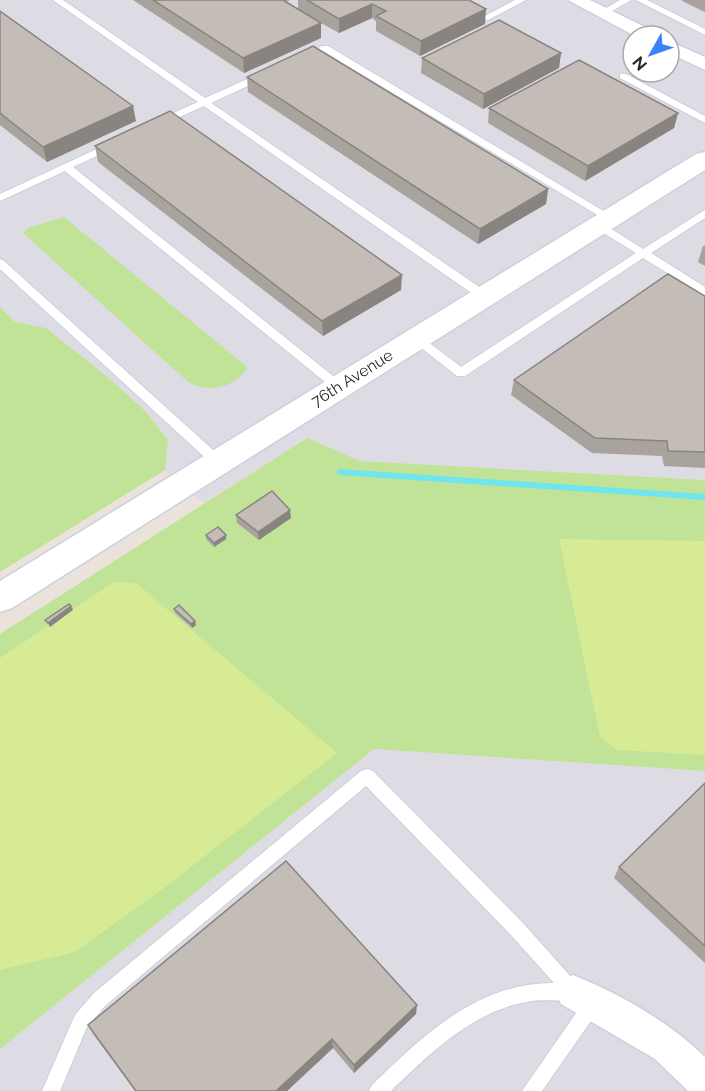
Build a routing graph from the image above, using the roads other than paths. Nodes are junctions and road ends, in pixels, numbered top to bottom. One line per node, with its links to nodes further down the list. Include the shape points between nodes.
1 (57, 0): 15 (lane)
2 (522, 0): 7 (lane)
3 (577, 0): 6 (street)
4 (627, 0): 6 (lane)
5 (640, 0): 9 (lane)
6 (602, 13): 8 (street)
7 (485, 18)
8 (624, 24)
9 (705, 32)
10 (681, 52): 12 (street)
11 (295, 62): 23 (lane, via 325,48)
12 (705, 64)
13 (274, 71): 15 (lane)
14 (638, 84): 16 (lane)
15 (202, 103): 17 (lane); 27 (lane)
16 (705, 120)
17 (150, 127)
18 (119, 142): 20 (lane)
19 (705, 159): 23 (street, 76th Avenue)
20 (66, 167): 21 (lane); 29 (lane)
21 (0, 198)
22 (705, 213): 24 (lane)
23 (604, 222): 24 (lane); 27 (street, 76th Avenue)
24 (643, 254): 26 (lane); 28 (lane, via 461,373)
25 (0, 263): 30 (lane)
26 (705, 292)
27 (484, 296): 28 (street, 76th Avenue)
28 (416, 339): 29 (street, 76th Avenue)
29 (339, 387): 30 (street, 76th Avenue)
30 (218, 462): 31 (street, 76th Avenue)
31 (0, 598)
32 (583, 997): 33 (street, via 668,1046); 34 (lane, via 367,776 100,999 81,1021); 35 (lane, via 523,993 488,1005 436,1036); 36 (lane)
33 (705, 1082)
34 (51, 1091)
35 (378, 1091)
36 (531, 1091)

